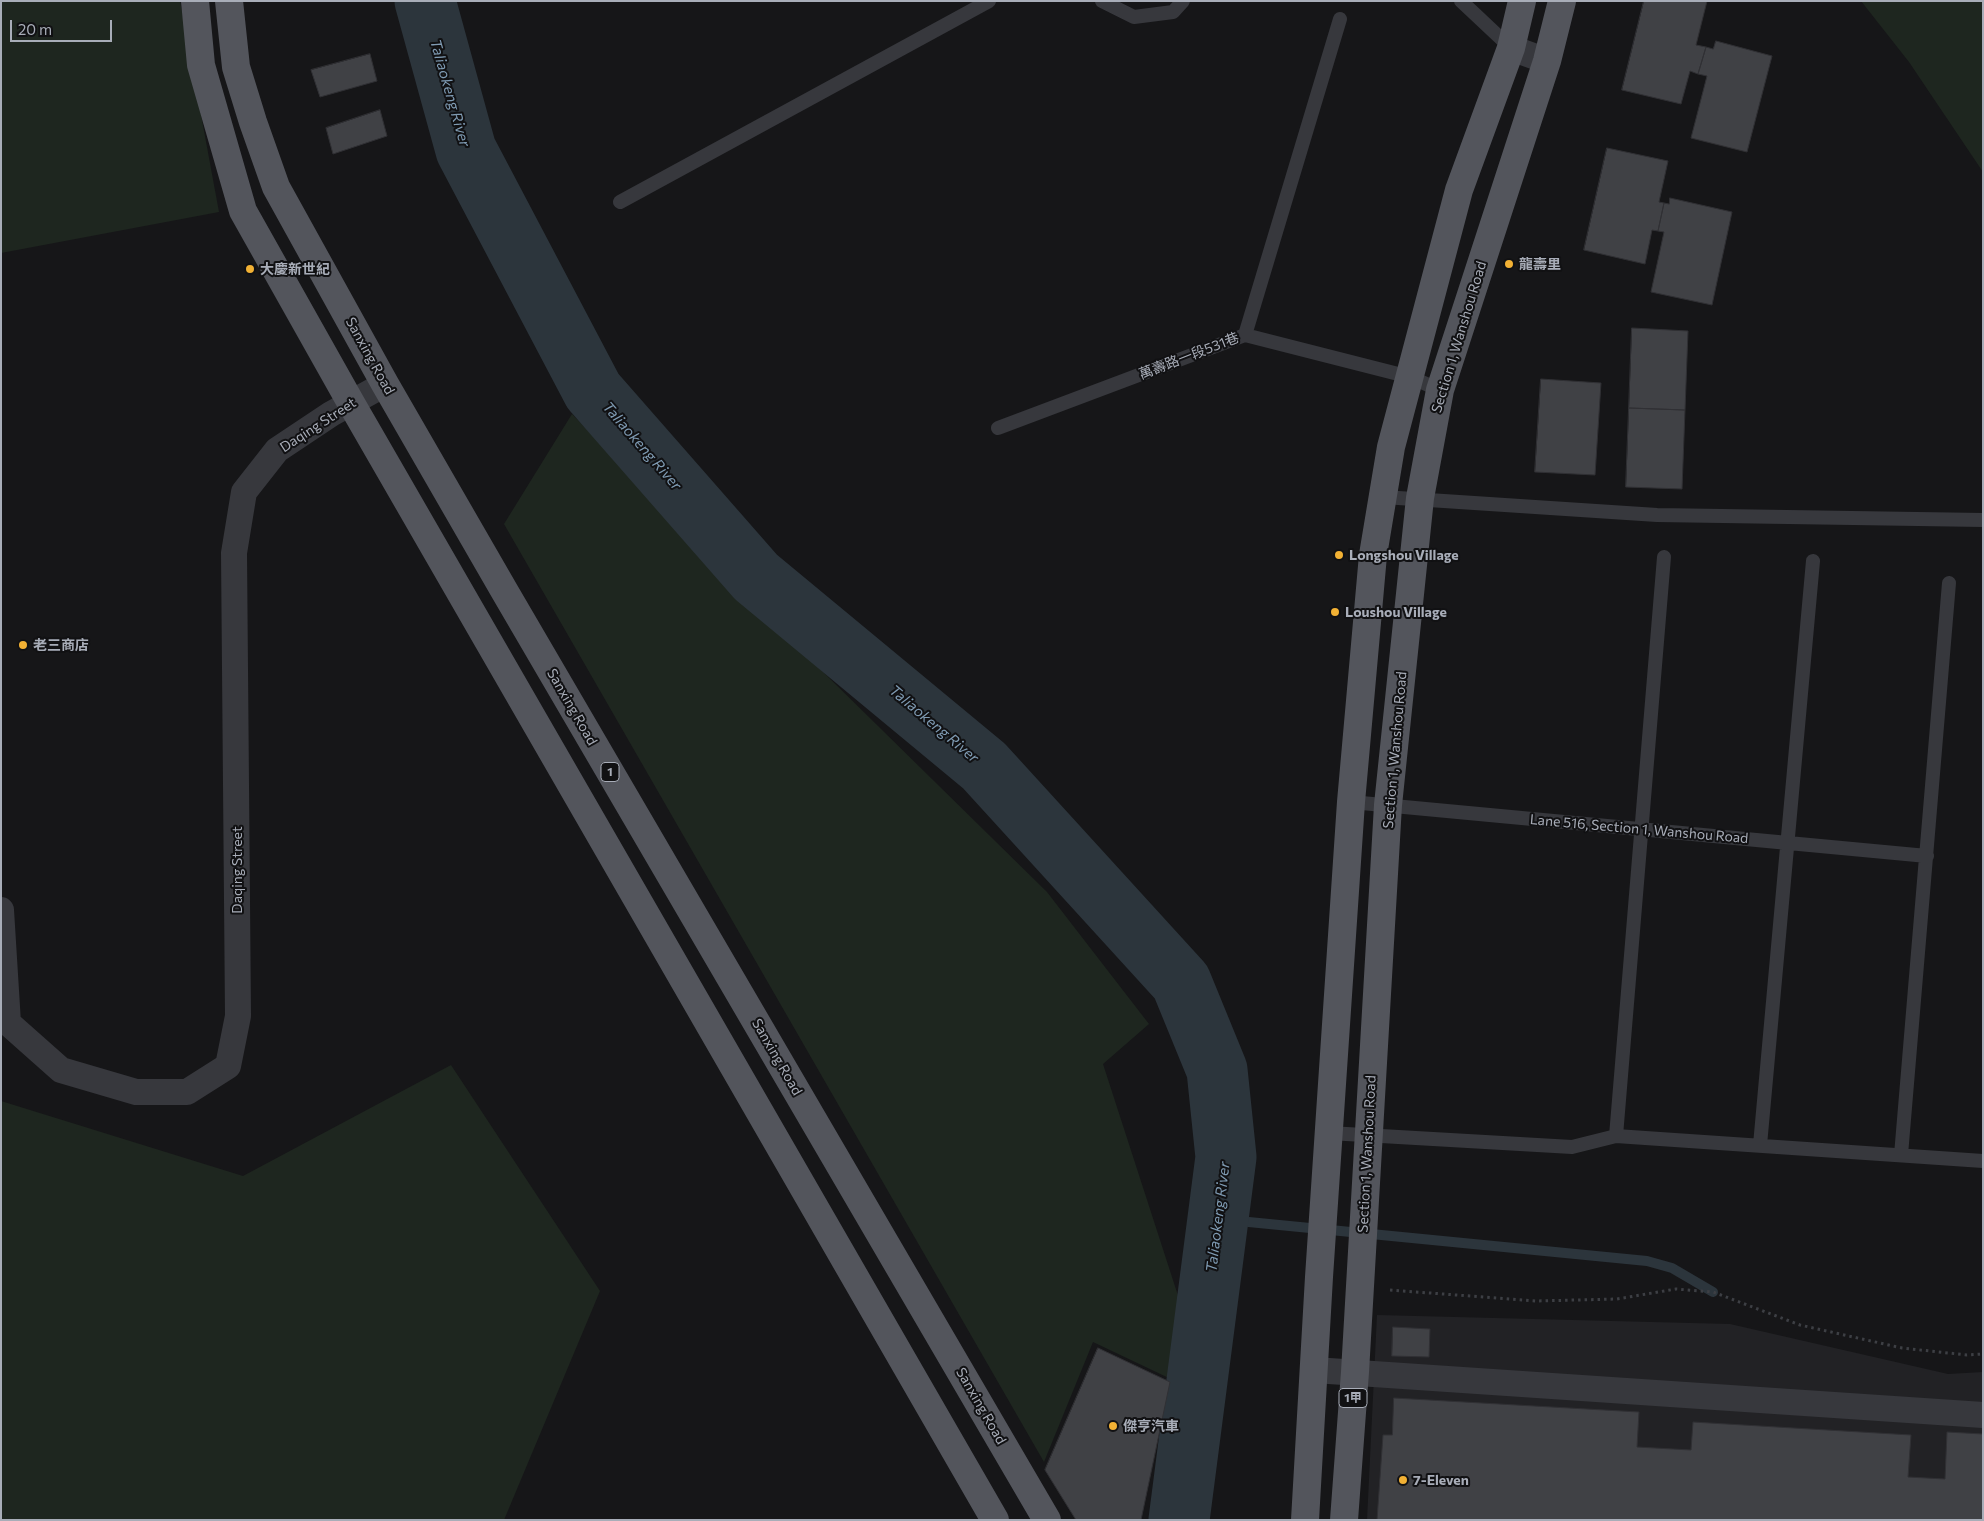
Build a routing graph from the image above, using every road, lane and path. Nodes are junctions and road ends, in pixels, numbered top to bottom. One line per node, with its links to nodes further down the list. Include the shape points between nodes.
1 (195, 1): 17 (main road, via 200,65 243,210)
2 (229, 1): 15 (main road, Sanxing Road / 1, via 236,67 276,187)
3 (989, 1): 12 (lane)
4 (1102, 1): 5 (lane, via 1134,17 1173,12)
5 (1183, 1)
6 (1461, 1): 10 (lane)
7 (1522, 1): 10 (main road)
8 (1562, 1): 11 (main road, Section 1, Wanshou Road / 1甲)
9 (1340, 20): 13 (lane)
10 (1510, 48): 11 (street); 14 (main road, via 1459,190)
11 (1547, 61): 16 (main road, Section 1, Wanshou Road / 1甲)
12 (620, 202)
13 (1245, 335): 14 (lane, 萬壽路一段531巷); 18 (lane, 萬壽路一段531巷)
14 (1410, 377): 16 (lane, 萬壽路一段531巷); 19 (main road, via 1391,447)
15 (385, 384): 17 (street, Daqing Street); 43 (main road, Sanxing Road / 1)
16 (1440, 390): 20 (main road, Section 1, Wanshou Road / 1甲)
17 (351, 403): 30 (street, Daqing Street, via 277,450 244,492 234,553 238,1016 228,1066 187,1092 136,1092 61,1070 8,1023); 42 (main road)
18 (998, 428)
19 (1383, 497): 20 (lane); 25 (main road, via 1373,554)
20 (1420, 498): 21 (lane, via 1657,515); 26 (main road, Section 1, Wanshou Road / 1甲)
21 (1983, 520)
22 (1664, 557): 27 (lane)
23 (1814, 561): 28 (lane)
24 (1949, 583): 29 (lane)
25 (1351, 802): 26 (lane, Lane 516, Section 1, Wanshou Road); 31 (main road)
26 (1388, 805): 27 (lane, Lane 516, Section 1, Wanshou Road); 32 (main road, Section 1, Wanshou Road / 1甲)
27 (1642, 829): 28 (lane, Lane 516, Section 1, Wanshou Road); 33 (lane)
28 (1788, 843): 29 (lane, Lane 516, Section 1, Wanshou Road); 34 (lane)
29 (1926, 856): 35 (lane)
30 (1, 910)
31 (1329, 1133): 32 (lane); 39 (main road)
32 (1368, 1136): 33 (lane, via 1572,1147); 37 (main road, Section 1, Wanshou Road / 1甲)
33 (1616, 1136): 34 (lane)
34 (1760, 1145): 35 (lane)
35 (1901, 1156): 36 (lane)
36 (1983, 1161)
37 (1359, 1282): 38 (path, via 1536,1301 1617,1299 1676,1289 1714,1292 1810,1328 1902,1348); 40 (main road, Section 1, Wanshou Road / 1甲)
38 (1983, 1354)
39 (1314, 1370): 40 (street); 44 (main road)
40 (1355, 1372): 41 (street); 45 (main road, Section 1, Wanshou Road / 1甲)
41 (1983, 1415)
42 (995, 1520)
43 (1047, 1520)
44 (1305, 1520)
45 (1344, 1520)

